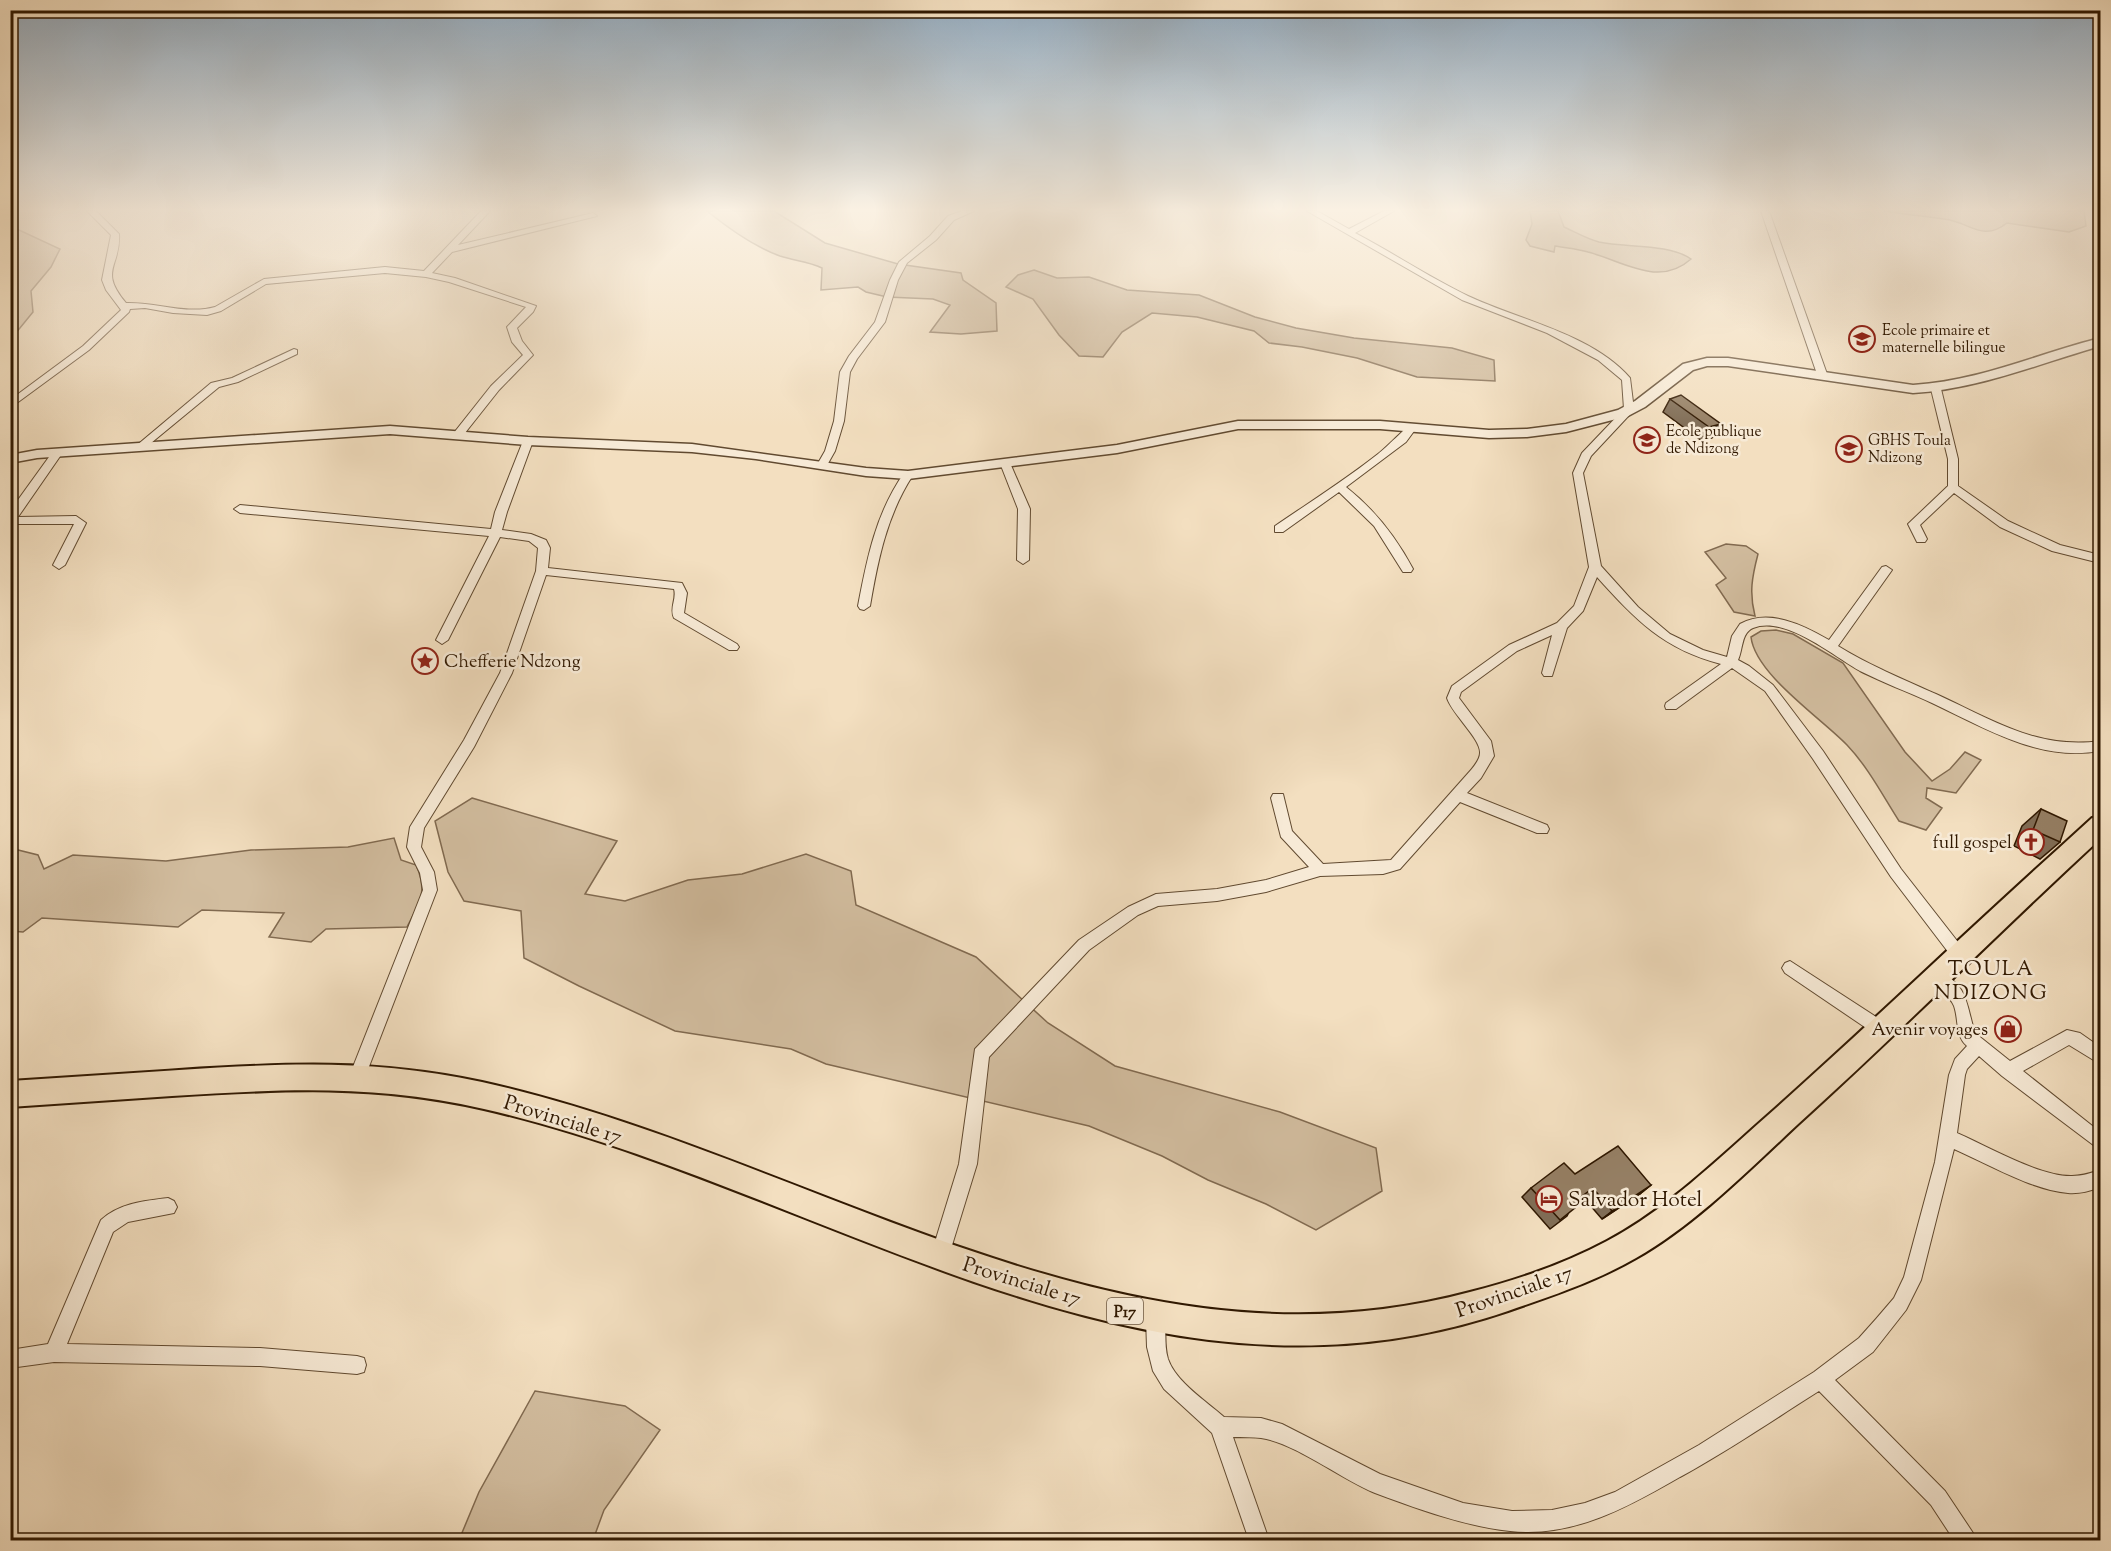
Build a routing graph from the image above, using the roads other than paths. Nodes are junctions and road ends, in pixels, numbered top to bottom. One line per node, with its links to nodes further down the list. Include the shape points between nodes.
1 (108, 283): 7 (street)
2 (262, 283): 7 (street, via 207,312)
3 (464, 283): 15 (street, via 532,308 512,327 517,342 528,355 495,388)
4 (893, 283): 21 (street, via 880,322 845,372 839,421)
5 (1440, 283): 13 (street, via 1466,298 1550,331 1601,358 1627,380)
6 (1790, 283): 10 (street)
7 (125, 306): 12 (street, via 125,313 101,336)
8 (2100, 342): 11 (street, via 1962,384)
9 (294, 352): 17 (street, via 235,380 215,384)
10 (1822, 374): 11 (street); 13 (street, via 1707,362 1688,367)
11 (1936, 388): 24 (street, via 1953,459)
12 (10, 405)
13 (1629, 410): 14 (street, via 1599,421 1527,433 1479,434); 32 (street, via 1586,455 1578,472)
14 (1412, 427): 20 (street, via 1238,425 1117,449); 23 (street, via 1380,458)
15 (457, 436): 16 (street); 17 (street, via 390,430)
16 (528, 441): 21 (street, via 692,448); 27 (street)
17 (141, 446): 18 (street)
18 (58, 452): 19 (street); 31 (street, via 12,521 80,523)
19 (10, 459)
20 (1005, 464): 22 (street); 30 (street, via 1024,508)
21 (822, 465): 22 (street)
22 (908, 475): 36 (street, via 893,497 881,530)
23 (1338, 486): 26 (street); 33 (street, via 1371,513 1393,541)
24 (1953, 487): 28 (street, via 1914,524); 29 (street, via 2004,524 2056,548)
25 (240, 509): 27 (street)
26 (1279, 529)
27 (496, 533): 35 (street, via 542,543); 38 (street)
28 (1921, 539)
29 (2100, 559)
30 (1023, 560)
31 (59, 565)
32 (1595, 567): 37 (street, via 1579,608); 41 (street, via 1634,610 1666,637 1699,654)
33 (1407, 569)
34 (1886, 570): 39 (street)
35 (542, 571): 40 (street, via 678,586 678,615); 57 (street, via 492,703 412,838 413,850 431,879 430,890)
36 (864, 606)
37 (1562, 626): 42 (street); 45 (street, via 1513,648 1456,689 1456,706 1486,746 1487,756)
38 (442, 640)
39 (1830, 646): 41 (street, via 1778,622 1749,624 1740,631); 44 (street, via 1859,664 2025,739 2077,750)
40 (733, 647)
41 (1731, 662): 43 (street); 50 (street, via 1769,688 1896,873)
42 (1548, 673)
43 (1671, 706)
44 (2100, 746)
45 (1458, 795): 48 (street); 49 (street, via 1395,865)
46 (1278, 798): 49 (street, via 1286,833)
47 (2100, 825): 50 (main road, Provinciale 17 / P17)
48 (1542, 829)
49 (1320, 870): 63 (street, via 1217,895 1156,900 1084,945 981,1054 968,1164)
50 (1960, 956): 52 (main road, Provinciale 17 / P17)
51 (1790, 968): 53 (street)
52 (1936, 978): 53 (main road, Provinciale 17 / P17); 54 (street, via 1962,1005 1963,1026)
53 (1881, 1029): 64 (main road, Provinciale 17 / P17, via 1693,1199 1633,1243 1574,1272 1492,1303 1397,1325 1292,1331 1201,1326)
54 (1978, 1046): 56 (street); 59 (street, via 1957,1076)
55 (2100, 1056): 56 (street, via 2067,1037)
56 (2008, 1071): 60 (street)
57 (357, 1077): 58 (main road, Provinciale 17 / P17, via 247,1079); 63 (main road, Provinciale 17 / P17, via 503,1100 579,1122)
58 (10, 1094)
59 (1947, 1137): 61 (street, via 2047,1180 2067,1185); 68 (street, via 1944,1162 1912,1280 1900,1304 1866,1345)
60 (2100, 1142)
61 (2100, 1179)
62 (168, 1207): 65 (street, via 124,1213 107,1226)
63 (940, 1255): 64 (main road, Provinciale 17 / P17, via 1030,1285)
64 (1155, 1318): 69 (street, via 1155,1347 1171,1382)
65 (54, 1353): 66 (street); 67 (street, via 260,1357)
66 (10, 1359)
67 (357, 1365)
68 (1821, 1379): 69 (street, via 1706,1452 1620,1500 1552,1520 1512,1521 1463,1513 1376,1483 1282,1434 1251,1427); 71 (street, via 1938,1498)
69 (1220, 1427): 70 (street)
70 (1259, 1540)
71 (1966, 1540)

